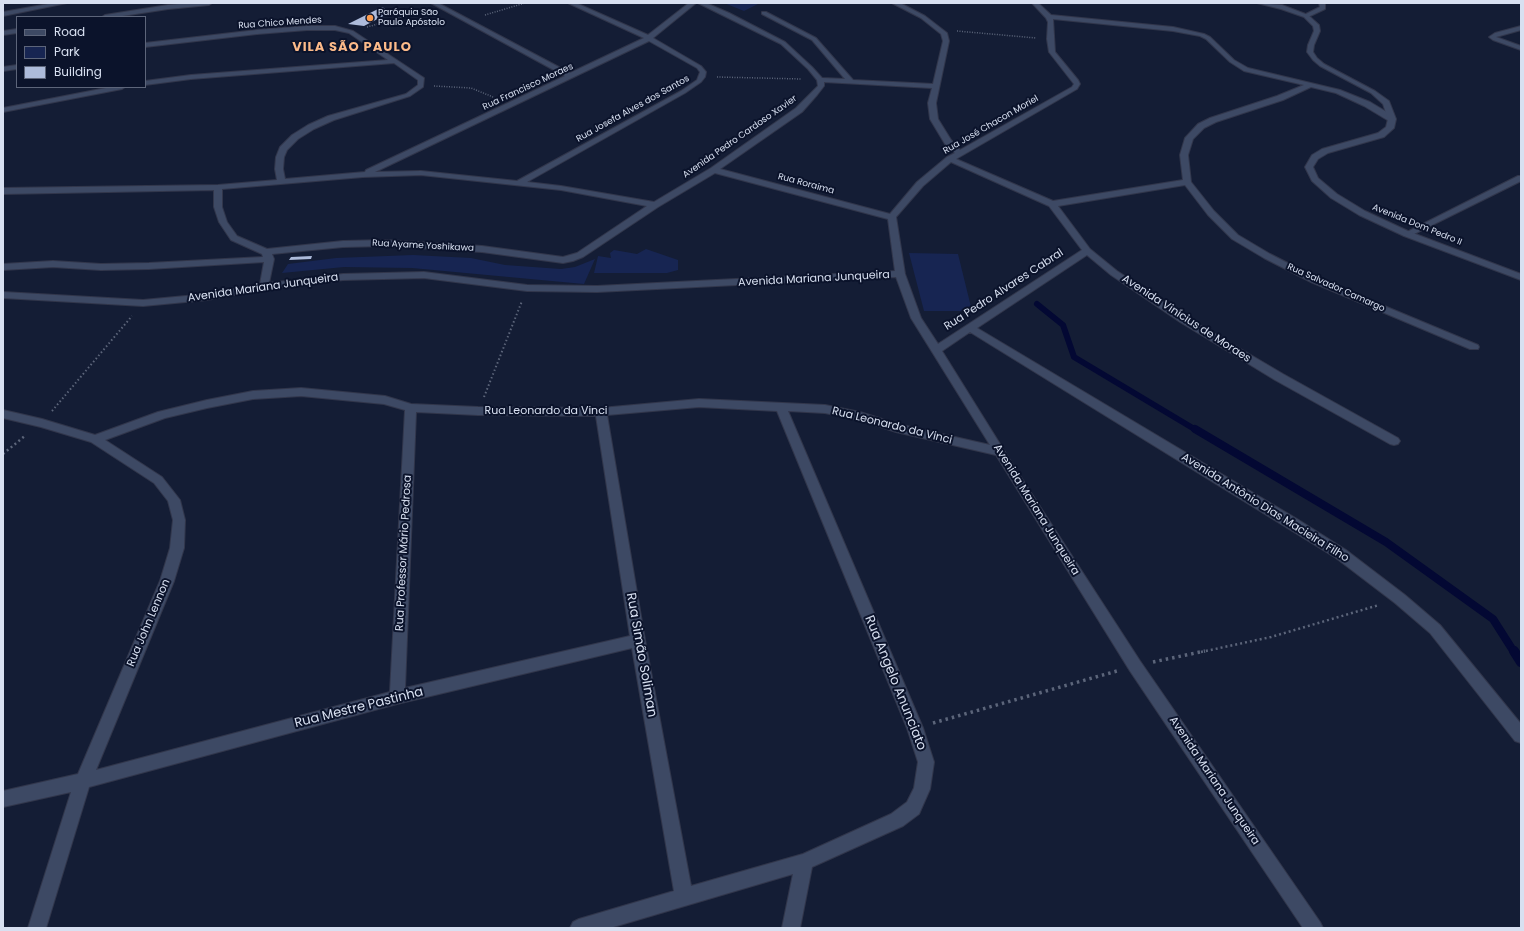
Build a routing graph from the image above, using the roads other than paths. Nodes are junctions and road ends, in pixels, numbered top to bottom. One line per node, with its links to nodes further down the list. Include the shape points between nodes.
1 (64, 3): 13 (street)
2 (202, 3): 3 (street); 14 (street)
3 (209, 3)
4 (434, 3): 26 (street)
5 (571, 3): 20 (street, Rua Josefa Alves dos Santos)
6 (693, 3): 20 (street, Rua Francisco Moraes)
7 (701, 3): 27 (street, via 783,43 799,56)
8 (895, 3): 31 (street, via 923,17 944,33 946,41)
9 (1035, 3): 16 (street)
10 (1260, 3): 15 (street, via 1282,7)
11 (1322, 3): 15 (street, via 1323,8)
12 (764, 13): 28 (street, via 814,40)
13 (3, 14)
14 (112, 16)
15 (1306, 16): 34 (street, via 1316,25 1317,31 1310,52 1315,59 1373,92 1386,104)
16 (1050, 17): 30 (street, via 1172,29 1206,36 1232,61 1246,70); 35 (street, Rua José Chacon Moriel, via 1052,52 1075,80 1075,88)
17 (1521, 28): 22 (street, via 1492,36)
18 (16, 31): 19 (street)
19 (3, 33)
20 (649, 38): 26 (street, Rua Francisco Moraes); 42 (street, Rua Josefa Alves dos Santos, via 699,67 703,72 699,81)
21 (146, 44): 23 (street, Rua Chico Mendes, via 307,28 335,28 351,32)
22 (1521, 48)
23 (396, 61): 29 (street, via 199,76); 40 (street, Rua Chico Mendes, via 422,79 422,86 394,100 331,118 295,137 283,149 280,157)
24 (16, 67): 25 (street)
25 (3, 69)
26 (571, 76): 38 (street, Rua Francisco Moraes)
27 (820, 80): 28 (street); 37 (street, Avenida Pedro Cardoso Xavier, via 821,86 799,110)
28 (851, 82): 31 (street)
29 (146, 83)
30 (1310, 85): 34 (street, via 1348,95); 41 (street, via 1201,126 1189,138 1184,155)
31 (936, 86): 35 (street, via 932,103 934,119 948,142)
32 (117, 88): 33 (street)
33 (3, 110)
34 (1392, 119): 48 (street, Avenida Dom Pedro II, via 1390,128 1381,134 1325,151 1315,157 1309,166 1315,179 1334,196 1362,214)
35 (960, 154): 36 (street, Rua José Chacon Moriel)
36 (950, 159): 45 (street, Avenida Vinícius de Moraes); 47 (street, Rua José Chacon Moriel, via 920,184)
37 (714, 170): 46 (street, Avenida Pedro Cardoso Xavier); 47 (street, Rua Roraima)
38 (363, 175): 40 (street); 42 (street, via 421,173)
39 (1521, 178): 48 (street)
40 (282, 182): 43 (street)
41 (1187, 182): 45 (street); 58 (street, Rua Salvador Camargo, via 1211,213 1235,237 1267,256 1314,280)
42 (519, 183): 46 (street)
43 (218, 187): 44 (street); 50 (street, Rua Ayame Yoshikawa, via 218,207 223,222 234,238)
44 (3, 191)
45 (1052, 204): 49 (street, Avenida Vinícius de Moraes)
46 (655, 206): 51 (street, Avenida Pedro Cardoso Xavier)
47 (892, 217): 53 (street)
48 (1407, 234): 54 (street, Avenida Dom Pedro II)
49 (1087, 251): 57 (street, Rua Pedro Alvares Cabral); 65 (street, Avenida Vinícius de Moraes, via 1114,273 1184,320)
50 (267, 255): 51 (street, Rua Ayame Yoshikawa, via 343,244 385,243 482,249 563,260); 52 (street, via 149,266 53,264); 55 (street)
51 (580, 255)
52 (3, 267)
53 (900, 274): 55 (street, Avenida Mariana Junqueira, via 597,289 528,288 424,275 343,277); 59 (street, Avenida Mariana Junqueira, via 916,318)
54 (1521, 277)
55 (264, 286): 56 (street, Avenida Mariana Junqueira, via 207,297 143,303)
56 (3, 295)
57 (969, 327): 59 (street, Rua Pedro Alvares Cabral); 69 (street, Avenida Antônio Dias Macieira Filho, via 1341,554 1435,629)
58 (1474, 347)
59 (936, 350): 66 (street, Avenida Mariana Junqueira)
60 (781, 407): 62 (street, Rua Leonardo da Vinci, via 699,403); 66 (street, Rua Leonardo da Vinci, via 826,410 860,416 896,428); 72 (street, Rua Angelo Anunciato, via 915,728 926,762 922,789 913,808 898,820)
61 (411, 408): 62 (street, Rua Leonardo da Vinci); 64 (street, Rua Leonardo da Vinci, via 385,400 344,395 301,392 253,395 162,415); 68 (street, Rua Professor Mário Pedrosa)
62 (601, 412): 67 (street, Rua Simão Soliman)
63 (3, 414): 64 (street, Rua John Lennon)
64 (95, 439): 70 (street, Rua John Lennon, via 158,480 174,500 179,520 177,548 167,581)
65 (1394, 441)
66 (1000, 452): 77 (street, Avenida Mariana Junqueira, via 1135,666)
67 (638, 640): 68 (street, Rua Mestre Pastinha); 73 (street, Rua Simão Soliman)
68 (397, 697): 70 (street, Rua Mestre Pastinha)
69 (1521, 736)
70 (83, 781): 71 (street, Rua Mestre Pastinha); 74 (street, Rua John Lennon)
71 (3, 799)
72 (804, 862): 73 (street, Rua Angelo Anunciato); 76 (street)
73 (684, 898): 75 (street, Rua Angelo Anunciato)
74 (37, 928)
75 (579, 928)
76 (790, 928)
77 (1314, 928)

